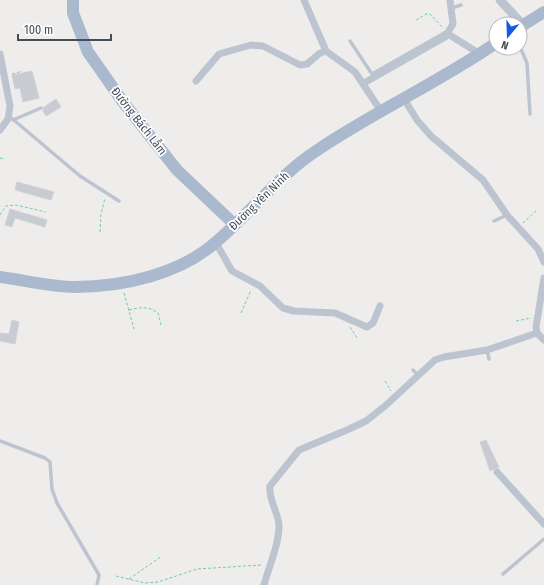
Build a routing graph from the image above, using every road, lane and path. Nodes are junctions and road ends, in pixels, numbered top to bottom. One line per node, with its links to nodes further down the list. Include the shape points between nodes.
1 (73, 0): 37 (main road, Đường Bách Lẫm, via 73,13 88,52 123,102 177,170)
2 (304, 0): 14 (street)
3 (450, 0): 6 (street)
4 (500, 0): 8 (street)
5 (461, 5): 6 (lane)
6 (452, 8): 11 (street, via 453,24)
7 (544, 12): 10 (main road)
8 (513, 16)
9 (416, 20): 11 (path, via 430,14)
10 (528, 22)
11 (447, 32): 12 (lane, via 372,74); 16 (street); 21 (street, via 443,40)
12 (350, 41)
13 (488, 49): 16 (main road, Đường Yên Ninh)
14 (326, 51): 20 (street, via 307,64 300,65 263,46 244,46 219,54); 21 (street, via 352,68)
15 (0, 54): 19 (street)
16 (480, 54): 22 (main road, Đường Yên Ninh)
17 (524, 56): 25 (lane, via 527,63)
18 (22, 71): 19 (path)
19 (4, 76): 26 (street)
20 (196, 81)
21 (364, 83): 24 (street)
22 (404, 99): 24 (main road, Đường Yên Ninh); 35 (street, via 431,136 479,175)
23 (42, 108): 26 (lane)
24 (381, 111): 37 (main road, Đường Yên Ninh, via 308,157)
25 (530, 114)
26 (11, 118): 27 (street); 30 (lane, via 80,176)
27 (0, 130)
28 (0, 158): 29 (path)
29 (5, 159)
30 (107, 193): 31 (lane); 39 (path, via 101,214)
31 (119, 201)
32 (537, 210): 38 (path)
33 (46, 212): 34 (path, via 16,205 6,206)
34 (0, 215)
35 (507, 215): 36 (lane); 38 (street)
36 (494, 220)
37 (234, 224): 40 (main road, Đường Yên Ninh)
38 (518, 227): 41 (street, via 538,249)
39 (100, 232)
40 (216, 243): 44 (main road, Đường Yên Ninh, via 180,266 145,278); 45 (street, via 232,271)
41 (544, 262)
42 (1, 278): 44 (main road, Đường Yên Ninh, via 73,287)
43 (544, 278): 49 (street)
44 (122, 282): 47 (path)
45 (254, 282): 46 (street, via 278,305 287,310 335,313 367,327 373,323); 48 (path)
46 (380, 306)
47 (128, 310): 51 (path, via 143,307 152,309 158,313); 52 (path)
48 (241, 313)
49 (537, 316): 50 (path); 53 (street)
50 (516, 321)
51 (161, 325)
52 (134, 329)
53 (538, 333): 54 (street); 55 (street)
54 (544, 340)
55 (487, 350): 56 (lane); 58 (street, via 440,358 415,372)
56 (489, 359)
57 (385, 381): 58 (path)
58 (395, 397): 64 (street, via 357,426 299,450 272,481 270,492 278,517 278,532)
59 (0, 441): 68 (lane, via 50,462 52,489 57,503 99,575)
60 (497, 472): 61 (street)
61 (544, 524)
62 (544, 539): 65 (lane)
63 (162, 556): 67 (path)
64 (269, 566): 67 (path, via 197,568 158,582); 69 (street)
65 (503, 574)
66 (116, 576): 67 (path)
67 (129, 580)
68 (97, 585)
69 (264, 585)

